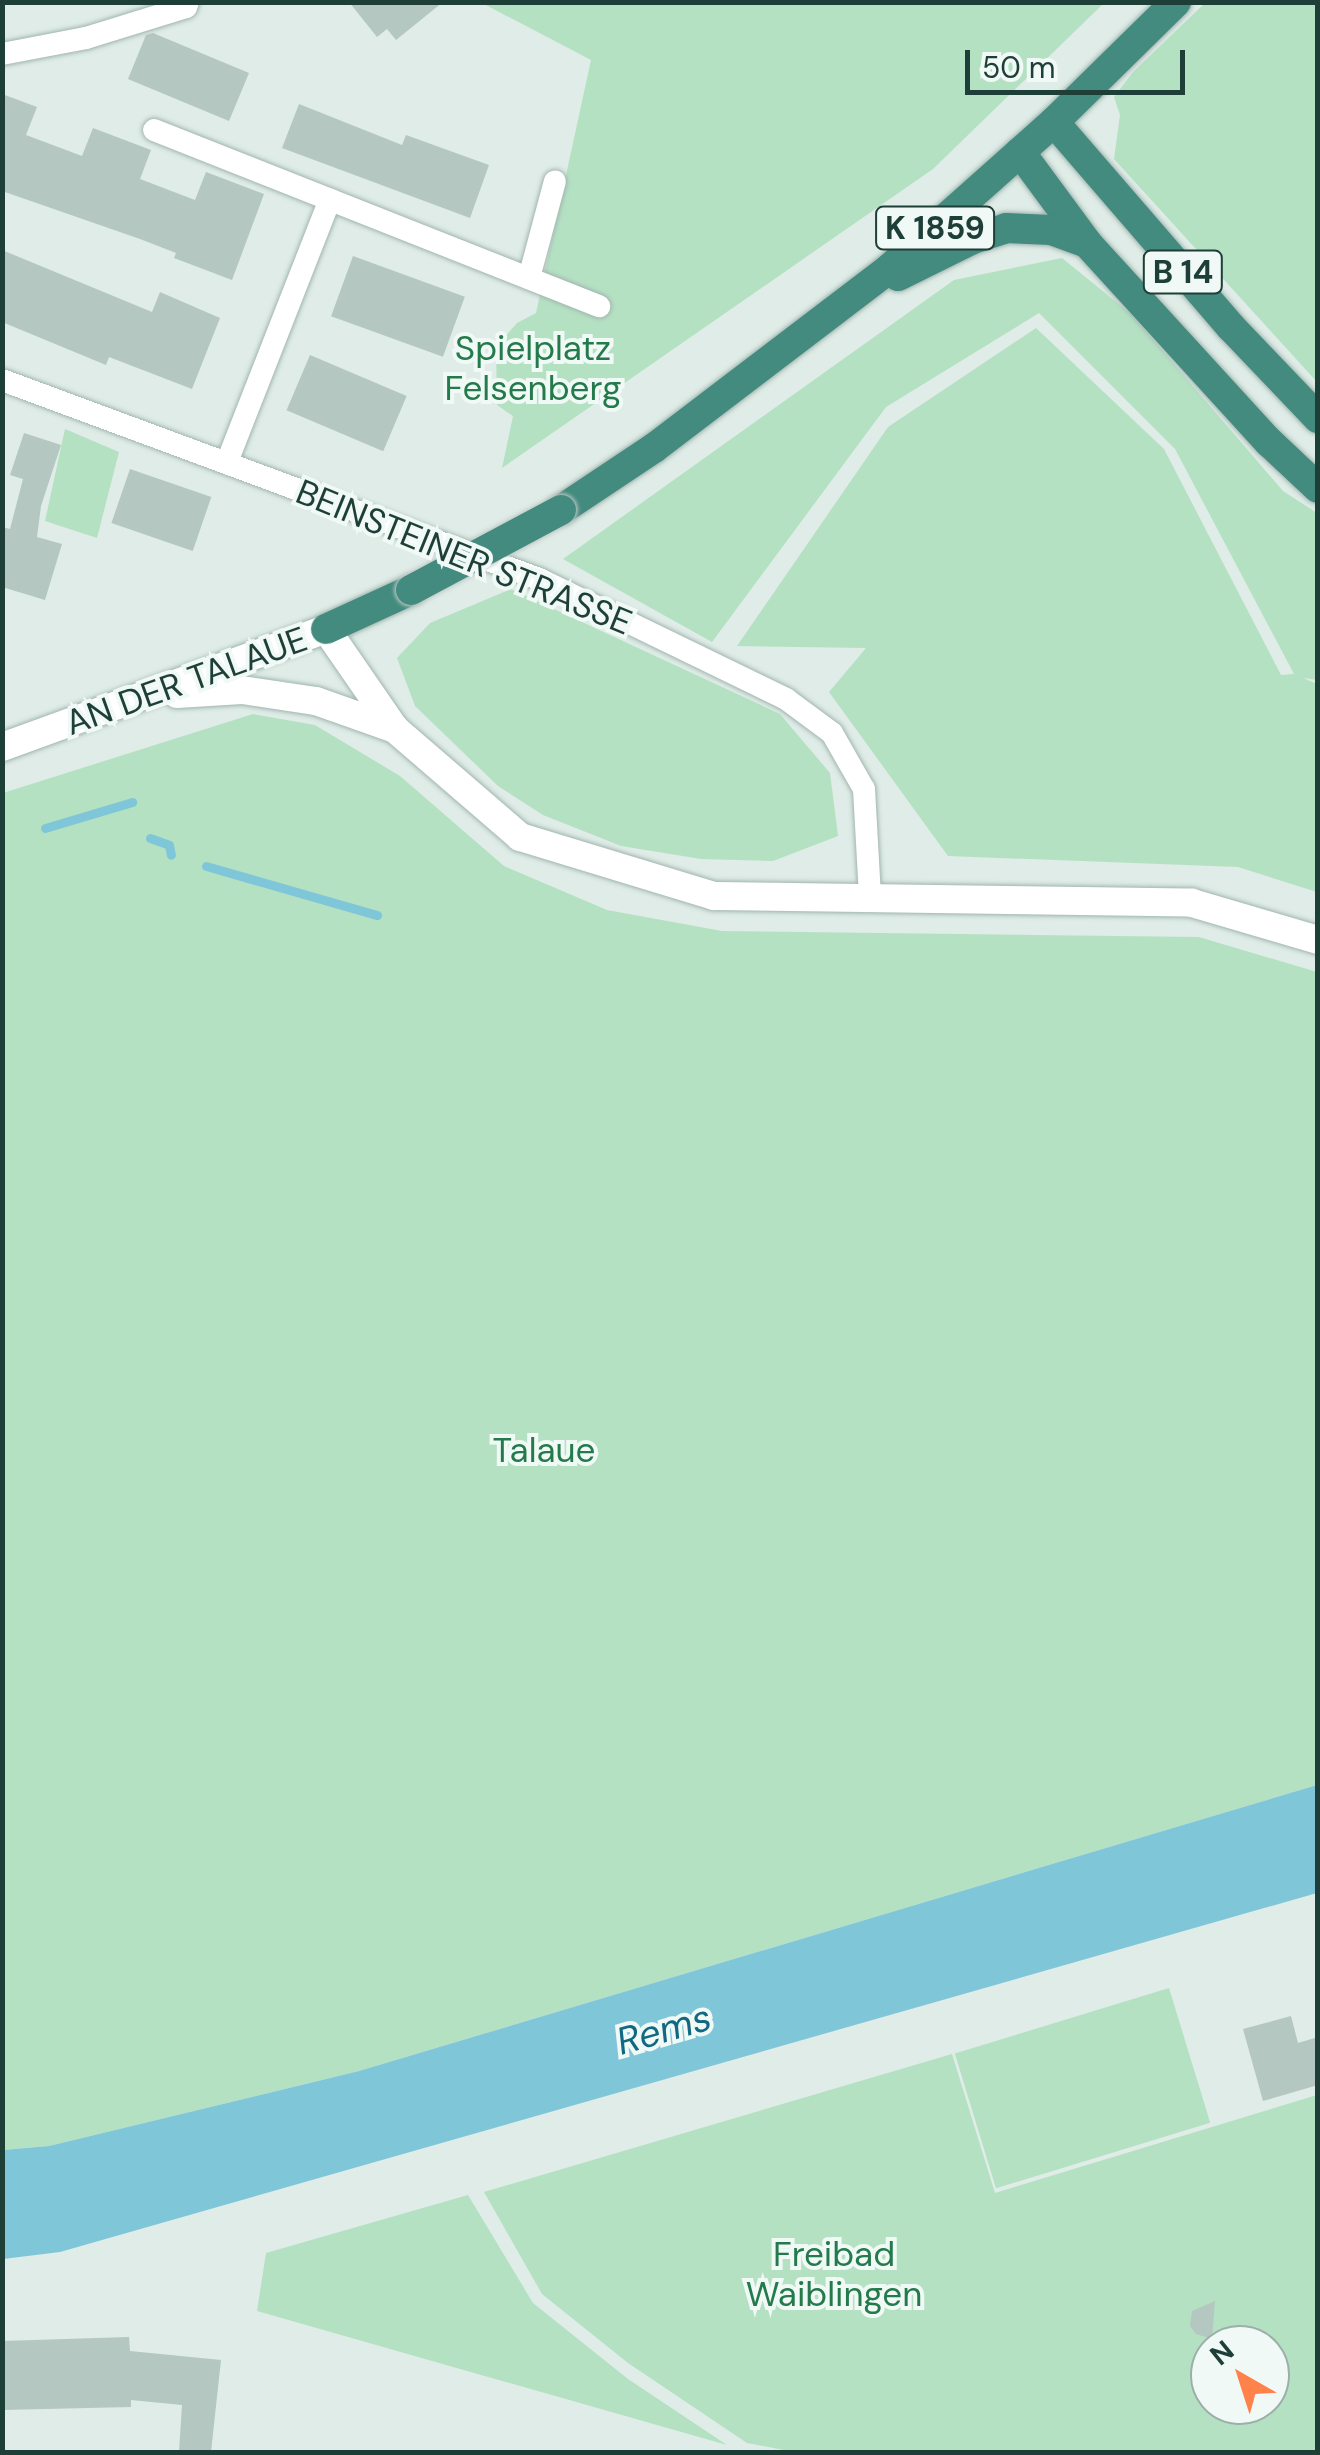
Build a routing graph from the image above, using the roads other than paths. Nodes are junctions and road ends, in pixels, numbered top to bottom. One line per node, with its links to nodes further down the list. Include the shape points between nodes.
1 (188, 2): 3 (street, via 86,38)
2 (1176, 2): 4 (highway)
3 (2, 54)
4 (1054, 122): 6 (highway); 14 (highway, B 14)
5 (154, 130): 8 (street)
6 (1020, 152): 9 (highway, B 14); 11 (highway, K 1859)
7 (555, 181): 10 (street)
8 (330, 199): 10 (street); 15 (street)
9 (1087, 243): 11 (highway, via 1051,230 1006,228); 16 (highway, B 14)
10 (529, 278): 12 (street)
11 (846, 302): 17 (highway, K 1859, bridge, via 561,510)
12 (599, 306)
13 (2, 380): 15 (street, BEINSTEINER STRASSE)
14 (1318, 418)
15 (227, 462): 21 (street, BEINSTEINER STRASSE, via 540,579 810,713 832,732 864,789)
16 (1318, 488)
17 (326, 629): 18 (street, AN DER TALAUE / K 1859); 19 (street, AN DER TALAUE)
18 (148, 696): 19 (street, via 242,690 316,701); 20 (street, AN DER TALAUE / K 1859)
19 (394, 729): 21 (street, AN DER TALAUE, via 520,837 714,896)
20 (2, 747)
21 (870, 896): 22 (street, via 1192,903)
22 (1318, 940)

